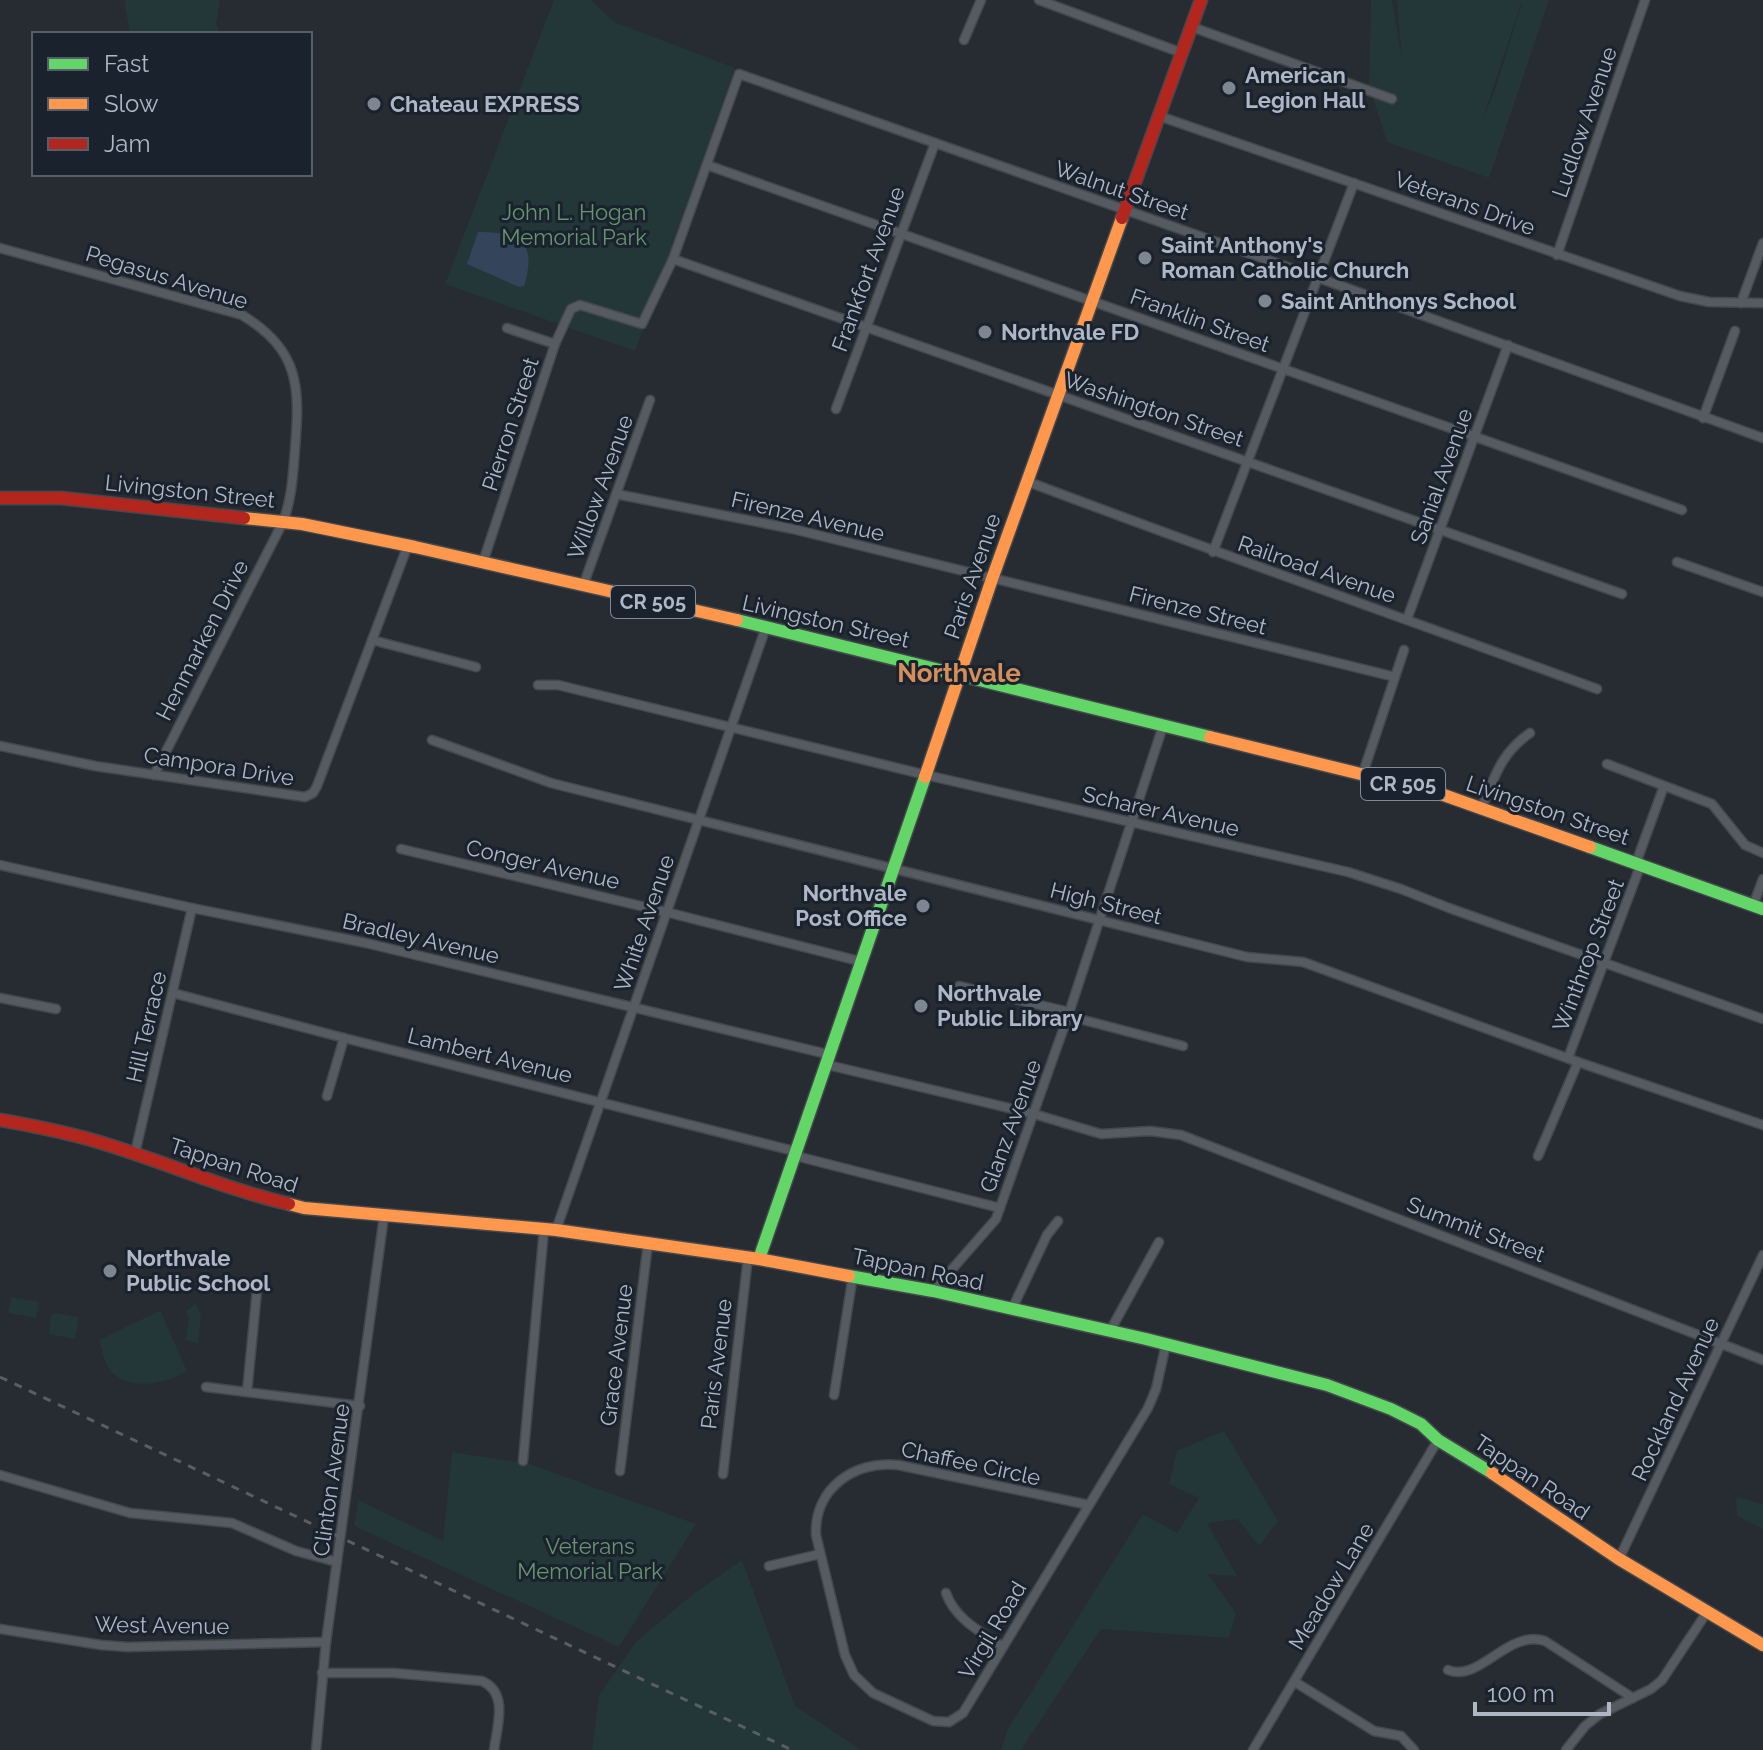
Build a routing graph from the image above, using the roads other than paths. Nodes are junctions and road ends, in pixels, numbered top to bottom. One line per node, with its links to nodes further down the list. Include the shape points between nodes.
1 (981, 0): 6 (street)
2 (1039, 0): 7 (street)
3 (1201, 0): 5 (street, Paris Avenue)
4 (1645, 0): 17 (street, Ludlow Avenue)
5 (1192, 27): 7 (street, Paris Avenue); 8 (street)
6 (964, 40)
7 (1182, 53): 9 (street, Paris Avenue)
8 (1392, 99)
9 (1159, 116): 12 (street, Veterans Drive); 13 (street, Paris Avenue)
10 (935, 143): 11 (street, Walnut Street, via 739,74); 13 (street, Walnut Street); 14 (street, Frankfort Avenue)
11 (707, 165): 14 (street, Franklin Street); 18 (street)
12 (1354, 183): 17 (street, Veterans Drive); 19 (street)
13 (1124, 211): 19 (street, Walnut Street); 20 (street, Paris Avenue)
14 (900, 234): 20 (street, Franklin Street); 23 (street, Frankfort Avenue)
15 (1763, 243): 21 (street)
16 (0, 248): 40 (street, Pegasus Avenue, via 229,309 268,332 287,356 298,398 292,485)
17 (1557, 255): 21 (street, Veterans Drive, via 1680,296)
18 (673, 259): 23 (street, Washington Street); 26 (street, via 642,324 580,305 571,309)
19 (1319, 278): 27 (street, Walnut Street); 28 (street)
20 (1092, 300): 28 (street, Franklin Street); 29 (street, Paris Avenue)
21 (1741, 303): 22 (street, Veterans Drive)
22 (1763, 303)
23 (866, 327): 29 (street, Washington Street); 31 (street, Frankfort Avenue)
24 (507, 328): 26 (street, Pierron Street)
25 (1735, 331): 32 (street)
26 (555, 344): 44 (street, Pierron Street)
27 (1508, 345): 32 (street, Walnut Street); 33 (street, Sanial Avenue)
28 (1284, 369): 33 (street, Franklin Street); 35 (street)
29 (1057, 394): 35 (street, Washington Street); 36 (street, Paris Avenue)
30 (650, 400): 37 (street, Willow Avenue)
31 (836, 409)
32 (1703, 418): 34 (street, Walnut Street)
33 (1474, 438): 39 (street, Franklin Street); 41 (street, Sanial Avenue)
34 (1763, 438)
35 (1250, 461): 41 (street, Washington Street); 43 (street)
36 (1026, 481): 43 (street, Railroad Avenue); 46 (street, Paris Avenue)
37 (616, 494): 46 (street, Firenze Avenue, via 793,529); 47 (street, Willow Avenue)
38 (0, 498): 40 (street, Livingston Street / CR 505, via 69,499)
39 (1682, 510)
40 (283, 522): 42 (street, Livingston Street / CR 505); 66 (street, Henmarken Drive)
41 (1440, 531): 49 (street, Washington Street); 50 (street, Sanial Avenue)
42 (408, 545): 44 (street, Livingston Street / CR 505); 52 (street, Campora Drive)
43 (1213, 552): 50 (street, Railroad Avenue)
44 (483, 562): 47 (street, Livingston Street / CR 505)
45 (1677, 562): 48 (street)
46 (992, 579): 55 (street, Paris Avenue); 56 (street, Firenze Street)
47 (583, 586): 51 (street, Livingston Street / CR 505)
48 (1763, 592)
49 (1622, 594)
50 (1407, 619): 58 (street, Railroad Avenue)
51 (766, 627): 55 (street, Livingston Street / CR 505); 59 (street, White Avenue)
52 (372, 640): 54 (street); 69 (street, Campora Drive)
53 (1404, 650): 56 (street)
54 (476, 667)
55 (959, 673): 60 (street, Livingston Street / CR 505); 67 (street, Paris Avenue)
56 (1395, 677): 65 (street)
57 (538, 685): 59 (street, Scharer Avenue, via 558,685)
58 (1597, 689)
59 (729, 726): 67 (street, Scharer Avenue); 72 (street, White Avenue)
60 (1163, 726): 65 (street, Livingston Street / CR 505); 73 (street, Glanz Avenue)
61 (1530, 733): 71 (street, via 1503,758)
62 (432, 740): 72 (street, High Street, via 551,783)
63 (0, 746): 66 (street, Campora Drive)
64 (1607, 764): 68 (street)
65 (1363, 773): 71 (street, Livingston Street / CR 505)
66 (154, 775): 69 (street, Campora Drive, via 298,797)
67 (926, 775): 73 (street, Scharer Avenue); 78 (street, Paris Avenue)
68 (1664, 786): 75 (street, via 1712,804 1745,845); 76 (street, Winthrop Street)
69 (313, 793): 70 (street)
70 (324, 800)
71 (1482, 807): 76 (street, Livingston Street / CR 505)
72 (698, 820): 78 (street, High Street); 82 (street, White Avenue)
73 (1132, 823): 83 (street, Glanz Avenue); 85 (street, Scharer Avenue, via 1375,880)
74 (401, 849): 82 (street, Conger Avenue)
75 (1763, 853)
76 (1638, 864): 81 (street, Livingston Street / CR 505); 85 (street, Winthrop Street)
77 (0, 865): 80 (street, Bradley Avenue)
78 (894, 867): 83 (street, High Street); 84 (street, Paris Avenue)
79 (1763, 879): 81 (street)
80 (192, 908): 87 (street, Hill Terrace); 89 (street, Bradley Avenue)
81 (1758, 908)
82 (666, 912): 84 (street, Conger Avenue); 89 (street, White Avenue)
83 (1101, 920): 91 (street, Glanz Avenue); 95 (street, High Street, via 1247,957 1303,962)
84 (863, 962): 96 (street, Paris Avenue)
85 (1604, 962): 92 (street, Scharer Avenue); 95 (street, Winthrop Street)
86 (959, 986): 91 (street)
87 (173, 993): 93 (street, Lambert Avenue); 104 (street, Hill Terrace)
88 (0, 998): 90 (street)
89 (634, 1007): 96 (street, Bradley Avenue); 99 (street, White Avenue)
90 (56, 1009)
91 (1068, 1014): 94 (street); 100 (street, Glanz Avenue)
92 (1763, 1019)
93 (344, 1038): 98 (street); 99 (street, Lambert Avenue)
94 (1183, 1046)
95 (1568, 1058): 97 (street, High Street)
96 (830, 1060): 100 (street, Bradley Avenue); 105 (street, Paris Avenue)
97 (1578, 1062): 102 (street, High Street); 106 (street, Winthrop Street)
98 (327, 1096)
99 (601, 1101): 105 (street, Lambert Avenue); 110 (street, White Avenue)
100 (1034, 1114): 103 (street, Bradley Avenue, via 1101,1134); 107 (street, Glanz Avenue)
101 (0, 1120): 104 (street, Tappan Road)
102 (1763, 1125)
103 (1175, 1134): 121 (street, Summit Street)
104 (135, 1153): 108 (street, Tappan Road, via 287,1204)
105 (797, 1154): 107 (street, Lambert Avenue); 114 (street, Paris Avenue)
106 (1538, 1156)
107 (1000, 1208): 117 (street, Glanz Avenue)
108 (384, 1216): 110 (street, Tappan Road); 126 (street, Clinton Avenue)
109 (1058, 1221): 118 (street)
110 (550, 1229): 112 (street, Tappan Road); 128 (street, White Avenue)
111 (1159, 1242): 119 (street)
112 (648, 1243): 114 (street, Tappan Road); 129 (street, Grace Avenue)
113 (1763, 1255): 121 (street, Rockland Avenue)
114 (754, 1258): 115 (street, Tappan Road); 130 (street, Paris Avenue)
115 (853, 1275): 117 (street, Tappan Road); 125 (street)
116 (257, 1290): 124 (street)
117 (933, 1291): 118 (street, Tappan Road)
118 (1012, 1309): 119 (street, Tappan Road)
119 (1110, 1331): 120 (street, Tappan Road)
120 (1166, 1344): 127 (street, Tappan Road, via 1359,1396 1421,1424); 132 (street, Virgil Road, via 1150,1403)
121 (1722, 1344): 122 (street, Summit Street); 134 (street, Rockland Avenue)
122 (1763, 1360)
123 (206, 1387): 124 (street)
124 (247, 1392): 126 (street)
125 (834, 1395)
126 (360, 1406): 135 (street, Clinton Avenue)
127 (1438, 1440): 134 (street, Tappan Road); 145 (street, Meadow Lane)
128 (523, 1461)
129 (620, 1471)
130 (723, 1474)
131 (0, 1475): 135 (street, via 130,1513 232,1523)
132 (1089, 1505): 133 (street, Chaffee Circle, via 898,1465 872,1465 838,1482 822,1503 816,1524); 142 (street, Virgil Road)
133 (820, 1554): 136 (street); 142 (street, Virgil Road, via 848,1665 873,1693 933,1721 949,1722 963,1713)
134 (1619, 1559): 138 (street, Tappan Road)
135 (337, 1562): 140 (street, Clinton Avenue)
136 (769, 1566)
137 (946, 1593): 142 (street, via 962,1619)
138 (1707, 1612): 141 (street, Tappan Road); 146 (street, via 1671,1670)
139 (0, 1629): 140 (street, West Avenue, via 128,1647)
140 (326, 1642): 144 (street, Clinton Avenue)
141 (1763, 1645)
142 (1003, 1647)
143 (1448, 1670): 146 (street, via 1465,1672 1519,1641 1537,1638)
144 (322, 1673): 147 (street, Clinton Avenue); 148 (street, via 394,1673 492,1685 499,1700)
145 (1295, 1682): 149 (street, Meadow Lane); 150 (street, via 1374,1731 1401,1736)
146 (1633, 1698): 151 (street, via 1600,1714)
147 (316, 1750)
148 (494, 1750)
149 (1253, 1750)
150 (1414, 1750)
151 (1566, 1750)

